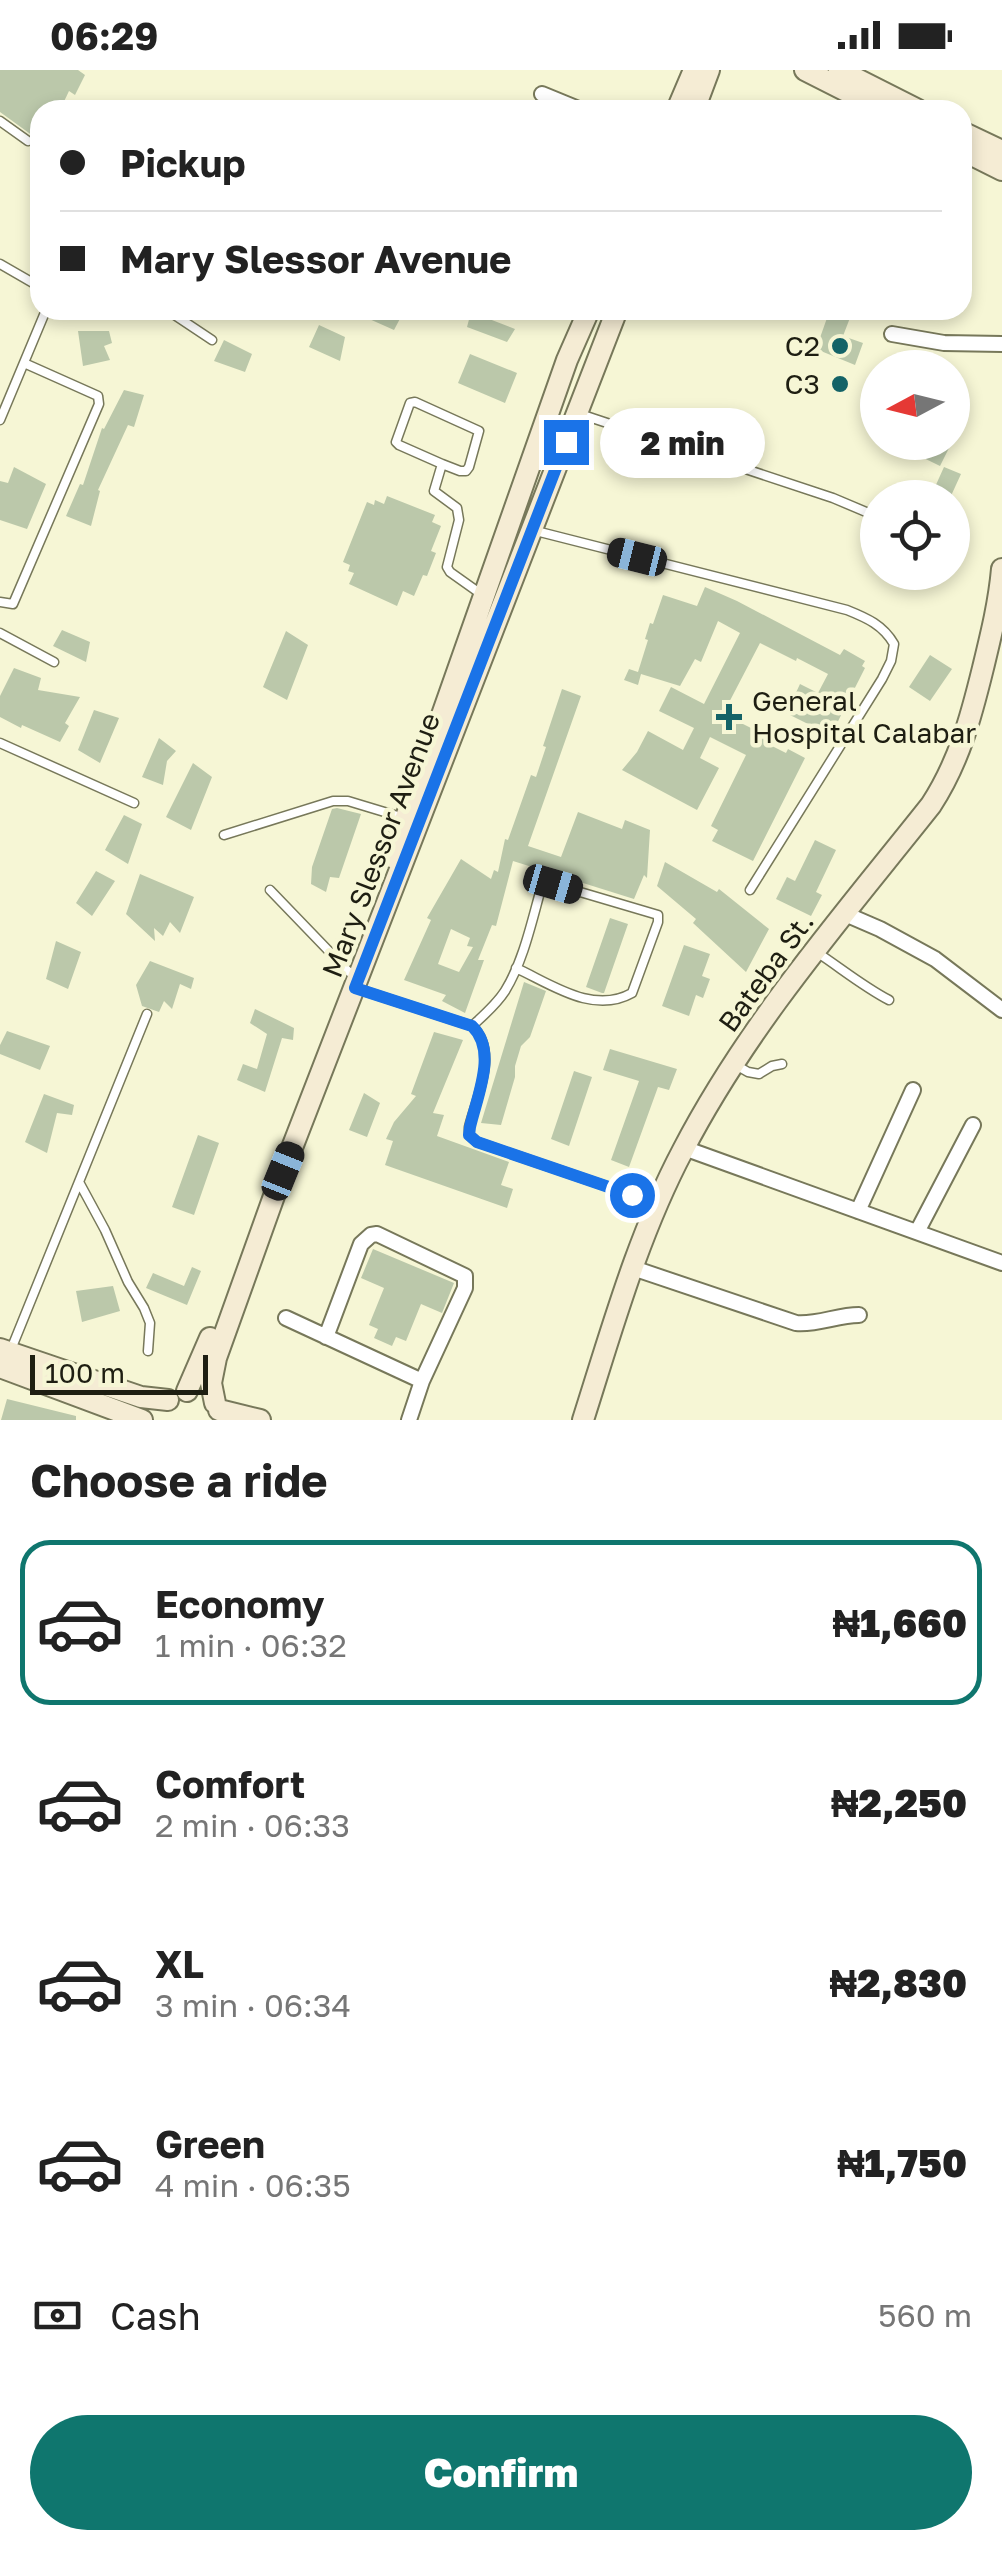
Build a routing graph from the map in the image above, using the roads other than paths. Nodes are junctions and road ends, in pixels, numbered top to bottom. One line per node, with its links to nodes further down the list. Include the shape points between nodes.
1 (694, 70): 7 (main road)
2 (709, 70): 8 (main road)
3 (805, 70): 9 (main road)
4 (839, 70): 10 (main road)
5 (542, 94): 6 (street)
6 (557, 100)
7 (681, 100)
8 (698, 100)
9 (864, 100)
10 (898, 100)
11 (0, 121): 13 (lane)
12 (972, 137): 14 (main road)
13 (28, 141)
14 (1002, 151)
15 (972, 155): 16 (main road)
16 (1002, 170)
17 (0, 264): 18 (lane)
18 (30, 281)
19 (42, 320): 26 (lane)
20 (182, 320): 24 (lane)
21 (585, 320): 33 (main road, Mary Slessor Avenue)
22 (613, 320): 27 (main road, Mary Slessor Avenue)
23 (892, 334): 25 (street)
24 (212, 340)
25 (1002, 344)
26 (24, 363): 28 (lane); 34 (lane, via 98,396 99,404 14,604)
27 (577, 413): 30 (lane); 31 (main road, Mary Slessor Avenue)
28 (0, 420)
29 (442, 464): 29 (lane, via 396,442 410,403 479,432 466,471); 33 (lane, via 434,492 456,508 459,520 448,567)
30 (860, 509)
31 (532, 530): 43 (lane, via 847,610 887,632 894,644 882,679); 47 (main road, Mary Slessor Avenue)
32 (1002, 569): 35 (main road, Bateba St.)
33 (485, 597): 40 (main road, Mary Slessor Avenue)
34 (0, 602)
35 (1000, 602): 44 (main road, Bateba St., via 950,773)
36 (0, 633): 37 (lane)
37 (54, 662)
38 (0, 743): 39 (lane)
39 (134, 803)
40 (406, 818): 41 (lane, via 333,800); 47 (main road, Mary Slessor Avenue)
41 (224, 835)
42 (270, 890): 47 (lane)
43 (750, 890)
44 (843, 913): 45 (main road, Bateba St.); 49 (street, via 935,959)
45 (814, 951): 48 (lane); 52 (main road, Bateba St.)
46 (516, 968): 46 (lane, via 547,883 658,916 625,997 589,1001); 51 (lane, via 500,998)
47 (352, 980): 51 (lane); 69 (main road, Mary Slessor Avenue, via 272,1166 210,1338); 70 (main road, Mary Slessor Avenue, via 216,1358 211,1384)
48 (889, 1000)
49 (1002, 1010)
50 (147, 1014): 57 (lane)
51 (472, 1026): 58 (lane, via 484,1040 486,1059 469,1135)
52 (734, 1064): 53 (lane, via 759,1074); 56 (main road, Bateba St.)
53 (782, 1064)
54 (913, 1090): 59 (street)
55 (973, 1125): 60 (street)
56 (684, 1148): 59 (street); 62 (main road, Bateba St.)
57 (79, 1182): 66 (lane, via 144,1308); 67 (lane)
58 (632, 1195)
59 (858, 1211): 60 (street)
60 (917, 1232): 61 (street)
61 (1002, 1262)
62 (632, 1268): 63 (street, via 796,1323); 74 (main road, Bateba St.)
63 (858, 1315)
64 (286, 1318): 65 (street)
65 (326, 1337): 68 (street); 68 (street, via 362,1244 378,1234 465,1276)
66 (148, 1351)
67 (3, 1363): 69 (main road); 71 (main road)
68 (422, 1380): 73 (street)
69 (171, 1404): 70 (main road, via 197,1392)
70 (218, 1411): 72 (main road)
71 (142, 1420)
72 (260, 1420)
73 (409, 1420)
74 (583, 1420)

